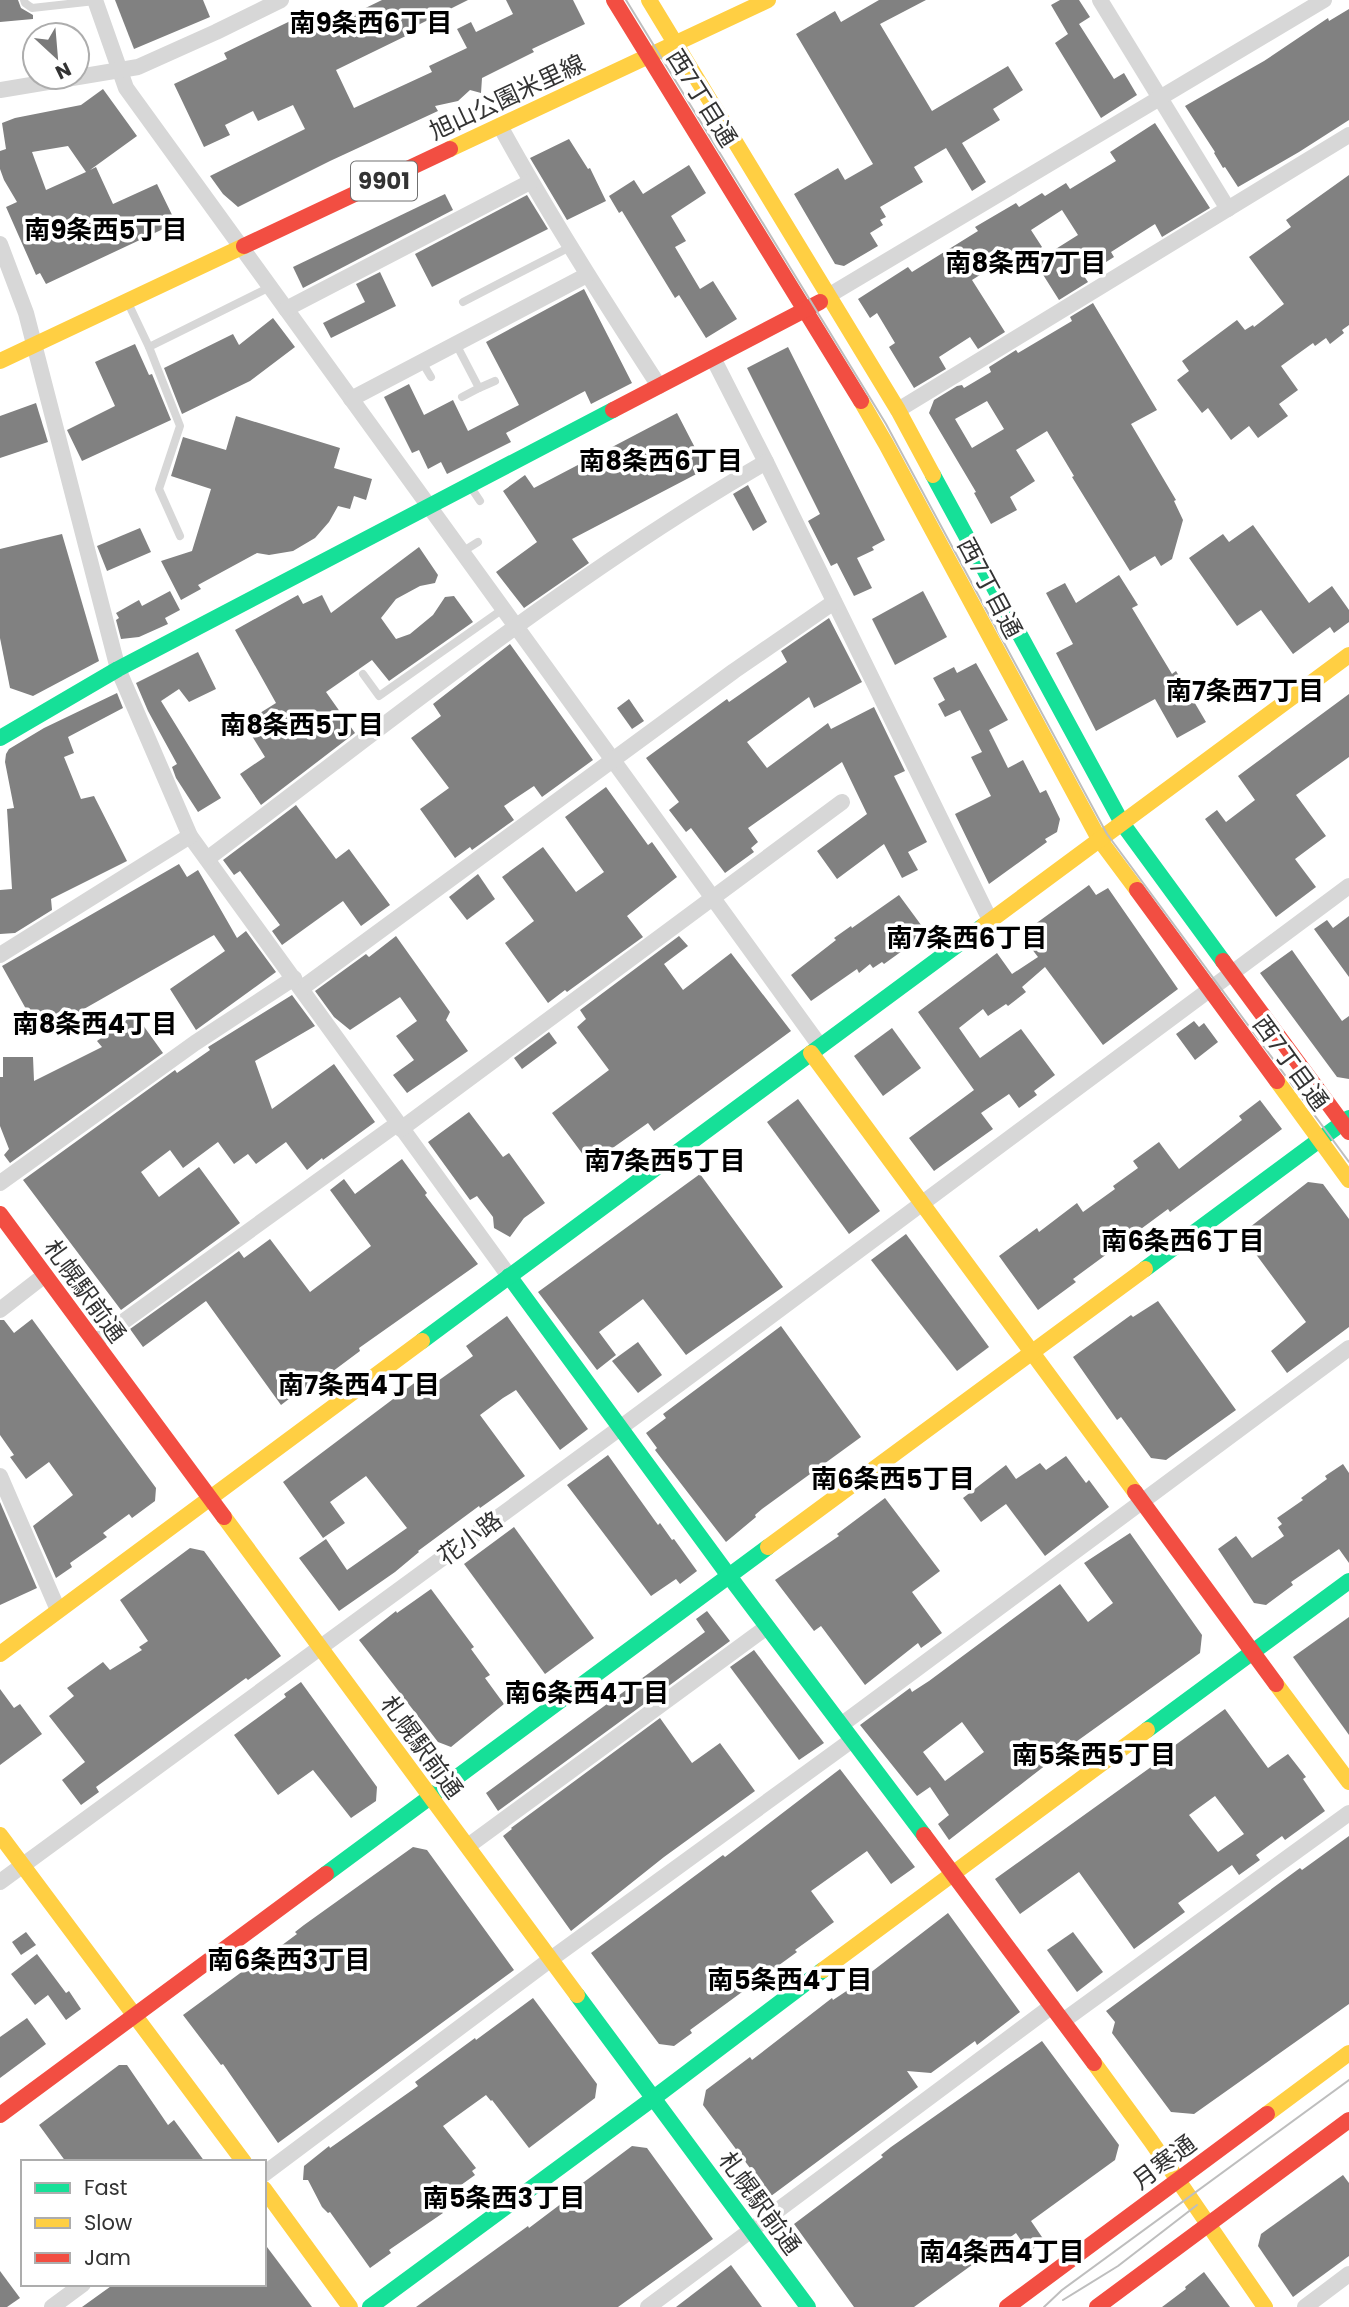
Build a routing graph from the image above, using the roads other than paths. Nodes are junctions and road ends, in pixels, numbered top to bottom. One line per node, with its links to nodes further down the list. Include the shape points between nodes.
1 (24, 0): 9 (lane, via 32,8)
2 (95, 0): 9 (lane); 12 (street)
3 (281, 0): 12 (street, via 145,65)
4 (614, 0): 11 (street, 西7丁目通)
5 (649, 0): 10 (street, 西7丁目通)
6 (768, 0): 10 (street, 旭山公園米里線 / 9901)
7 (1100, 0): 14 (street)
8 (1324, 0): 14 (street)
9 (50, 4)
10 (676, 44): 11 (street, 旭山公園米里線 / 9901); 24 (street, 西7丁目通)
11 (649, 57): 15 (street, 旭山公園米里線 / 9901); 28 (street, 西7丁目通)
12 (120, 70): 13 (street); 21 (street, via 126,88)
13 (0, 90)
14 (1161, 99): 18 (street); 24 (street)
15 (500, 126): 17 (street); 21 (street, 旭山公園米里線 / 9901)
16 (1349, 135): 18 (street)
17 (530, 182): 20 (street); 27 (street)
18 (1228, 208): 41 (street)
19 (0, 244): 30 (street)
20 (570, 247): 22 (street); 26 (lane)
21 (242, 248): 23 (street); 25 (street, 旭山公園米里線 / 9901)
22 (587, 275): 29 (street); 37 (street)
23 (270, 287): 27 (street); 31 (lane)
24 (828, 296): 28 (street); 41 (street, 西7丁目通)
25 (128, 302): 30 (street, 旭山公園米里線 / 9901); 31 (lane)
26 (463, 302)
27 (286, 309): 40 (street)
28 (806, 309): 32 (street); 60 (street, 西7丁目通, via 886,444)
29 (456, 344): 34 (street); 38 (lane)
30 (34, 345): 33 (street, 旭山公園米里線 / 9901); 53 (street)
31 (149, 347): 46 (lane, via 180,426 159,489)
32 (713, 358): 37 (street); 42 (street)
33 (0, 361)
34 (422, 362): 35 (lane); 40 (street)
35 (431, 377)
36 (495, 381): 38 (lane)
37 (659, 386): 43 (street)
38 (479, 388): 39 (lane)
39 (462, 397)
40 (351, 399): 45 (street)
41 (898, 410): 58 (street, 西7丁目通)
42 (766, 462): 49 (street); 51 (street, via 694,504)
43 (470, 485): 44 (lane); 45 (street)
44 (480, 501)
45 (429, 507): 48 (street); 53 (street)
46 (180, 536)
47 (478, 542): 48 (lane)
48 (462, 552): 50 (street)
49 (834, 602): 56 (street, via 731,666); 64 (street)
50 (503, 608): 51 (street); 54 (lane, via 379,696)
51 (516, 627): 56 (street, via 559,675); 61 (street)
52 (1349, 655): 58 (street)
53 (118, 669): 55 (street); 59 (street)
54 (363, 674)
55 (0, 738)
56 (613, 760): 63 (street); 67 (street)
57 (842, 802): 63 (street)
58 (1122, 823): 60 (street); 66 (street, 西7丁目通)
59 (190, 836): 61 (street); 65 (street)
60 (1100, 839): 64 (street); 68 (street, 西7丁目通)
61 (207, 859): 67 (street)
62 (1349, 886): 66 (street, 花小路)
63 (712, 897): 69 (street); 71 (street)
64 (991, 922): 69 (street)
65 (0, 955)
66 (1231, 974): 68 (street, 花小路); 70 (street, 西7丁目通)
67 (298, 983): 71 (street); 74 (street, via 195,1043)
68 (1209, 990): 72 (street, 西7丁目通); 75 (street, 花小路)
69 (816, 1050): 75 (street); 78 (street)
70 (1347, 1125): 72 (street)
71 (399, 1126): 78 (street); 80 (street)
72 (1319, 1140): 73 (street, 西7丁目通); 82 (street)
73 (1349, 1180)
74 (0, 1183)
75 (922, 1203): 82 (street); 83 (street, 花小路)
76 (0, 1214): 77 (street, 札幌駅前通)
77 (45, 1275): 79 (street); 80 (street, 札幌駅前通)
78 (509, 1276): 83 (street); 85 (street)
79 (0, 1310)
80 (95, 1342): 85 (street, 札幌駅前通)
81 (1349, 1348): 86 (street)
82 (1032, 1353): 86 (street); 87 (street)
83 (620, 1428): 87 (street); 91 (street, 花小路)
84 (0, 1476): 89 (street)
85 (209, 1497): 89 (street); 91 (street, 札幌駅前通)
86 (1142, 1502): 92 (street); 94 (street)
87 (729, 1576): 90 (street); 97 (street)
88 (1349, 1581): 92 (street)
89 (58, 1610): 93 (street)
90 (767, 1627): 94 (street); 100 (street)
91 (320, 1647): 97 (street, 札幌駅前通); 101 (street, 花小路)
92 (1252, 1651): 96 (street); 102 (street)
93 (0, 1654)
94 (841, 1725): 95 (street)
95 (852, 1741): 102 (street); 104 (street)
96 (1349, 1782)
97 (431, 1797): 100 (street, 札幌駅前通); 106 (street)
98 (1349, 1813): 107 (street)
99 (0, 1835): 101 (street)
100 (468, 1846): 104 (street, 札幌駅前通)
101 (22, 1865): 103 (street, 花小路); 106 (street)
102 (952, 1873): 105 (street); 109 (street)
103 (0, 1882)
104 (551, 1958): 109 (street, 札幌駅前通); 113 (street)
105 (1052, 2006): 107 (street); 117 (street)
106 (134, 2015): 110 (street); 112 (street)
107 (1063, 2021): 114 (street)
108 (1349, 2053): 114 (street, 月寒通)
109 (655, 2098): 117 (street, 札幌駅前通); 122 (street)
110 (0, 2115)
111 (1349, 2120): 116 (street)
112 (243, 2160)
113 (266, 2172)
114 (1178, 2180): 116 (street); 125 (street, 月寒通)
115 (266, 2192): 121 (street)
116 (1208, 2225): 126 (street); 127 (street)
117 (752, 2230): 123 (street); 124 (street, 札幌駅前通)
118 (1349, 2274): 128 (street)
119 (80, 2286): 120 (street)
120 (52, 2307)
121 (350, 2307)
122 (370, 2307)
123 (648, 2307)
124 (808, 2307)
125 (1007, 2307)
126 (1097, 2307)
127 (1265, 2307)
128 (1305, 2307)

